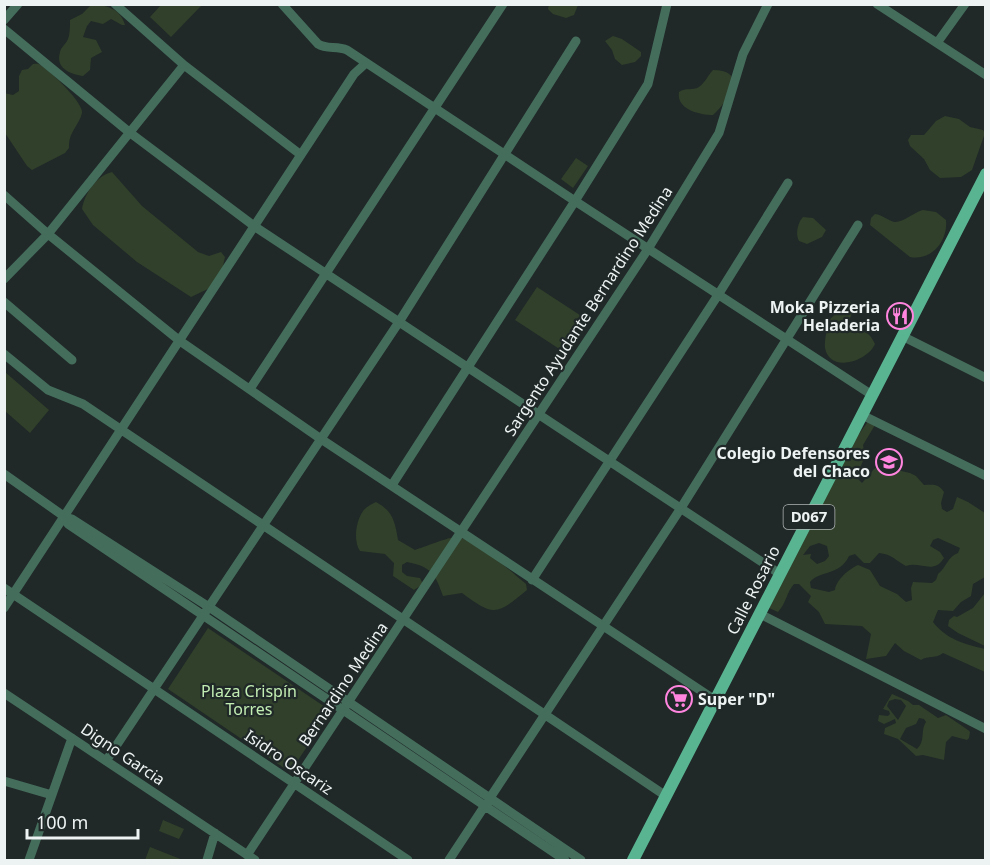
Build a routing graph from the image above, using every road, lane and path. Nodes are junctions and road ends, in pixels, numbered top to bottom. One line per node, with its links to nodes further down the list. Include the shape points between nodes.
1 (18, 4): 9 (street)
2 (115, 4): 14 (street)
3 (282, 4): 13 (street, via 318,44 342,48)
4 (503, 4): 16 (street)
5 (667, 4): 23 (street, via 648,84)
6 (768, 4): 27 (street, Sargento Ayudante Bernardino Medina, via 743,54 719,133)
7 (877, 4): 12 (street)
8 (965, 4): 12 (street)
9 (4, 20)
10 (4, 29): 17 (street)
11 (576, 41): 18 (street)
12 (937, 43): 15 (street)
13 (366, 63): 16 (street); 19 (street, via 354,74)
14 (184, 65): 17 (street); 19 (street)
15 (986, 75)
16 (437, 108): 18 (street); 28 (street)
17 (129, 132): 25 (street); 26 (street)
18 (505, 154): 23 (street); 32 (street)
19 (301, 155): 25 (street)
20 (985, 178): 33 (main road, Calle Rosario / D067)
21 (788, 183): 30 (street)
22 (4, 195): 26 (street)
23 (575, 201): 27 (street); 38 (street)
24 (858, 225): 34 (street)
25 (254, 226): 28 (street); 35 (street)
26 (48, 234): 29 (street); 35 (street)
27 (648, 249): 30 (street); 42 (street, Sargento Ayudante Bernardino Medina)
28 (327, 273): 32 (street); 40 (street)
29 (4, 279)
30 (718, 295): 34 (street); 46 (street)
31 (4, 302): 37 (street)
32 (399, 321): 38 (street); 45 (street)
33 (902, 336): 39 (street); 41 (main road, Calle Rosario / D067)
34 (787, 340): 41 (street); 50 (street)
35 (180, 341): 40 (street); 44 (street)
36 (4, 354): 44 (street, via 48,390 78,400)
37 (72, 360)
38 (468, 367): 42 (street); 49 (street)
39 (985, 378)
40 (250, 389): 45 (street)
41 (872, 395): 43 (main road, Calle Rosario / D067)
42 (540, 414): 46 (street); 53 (street, Sargento Ayudante Bernardino Medina)
43 (862, 415): 48 (street); 54 (main road, Calle Rosario / D067)
44 (120, 430): 51 (street); 52 (street)
45 (321, 439): 49 (street); 52 (street)
46 (609, 460): 50 (street); 55 (street)
47 (4, 474): 51 (street)
48 (986, 476)
49 (392, 485): 53 (street)
50 (681, 508): 54 (street); 62 (street)
51 (64, 517): 57 (street); 59 (street)
52 (263, 526): 59 (street); 61 (street)
53 (462, 532): 55 (street); 61 (street, Sargento Ayudante Bernardino Medina)
54 (780, 574): 60 (main road, Calle Rosario / D067)
55 (532, 580): 62 (street)
56 (4, 588): 57 (street, Isidro Oscariz)
57 (14, 594): 58 (street); 63 (street, Isidro Oscariz)
58 (4, 608)
59 (206, 611): 63 (street); 66 (street)
60 (760, 614): 65 (main road, Calle Rosario / D067); 68 (street)
61 (404, 620): 66 (street, Bernardino Medina); 67 (street)
62 (602, 627): 65 (street); 67 (street)
63 (154, 689): 70 (street); 72 (street, Isidro Oscariz)
64 (4, 693): 69 (street, Digno Garcia)
65 (715, 700): 74 (main road, Calle Rosario / D067)
66 (345, 705): 72 (street, Bernardino Medina); 75 (street)
67 (545, 714): 74 (street); 75 (street)
68 (986, 729)
69 (72, 738): 70 (street, Digno Garcia); 73 (street)
70 (106, 761): 76 (street, Digno Garcia)
71 (4, 781): 73 (street)
72 (294, 784): 77 (street, Bernardino Medina); 80 (street, Isidro Oscariz)
73 (52, 795): 78 (street)
74 (666, 796): 84 (main road, Calle Rosario / D067)
75 (488, 802): 81 (street); 82 (street); 83 (street)
76 (215, 833): 77 (street, Digno Garcia); 79 (street)
77 (251, 858)
78 (29, 861)
79 (207, 861)
80 (408, 861)
81 (449, 861)
82 (565, 861)
83 (581, 861)
84 (633, 861)

